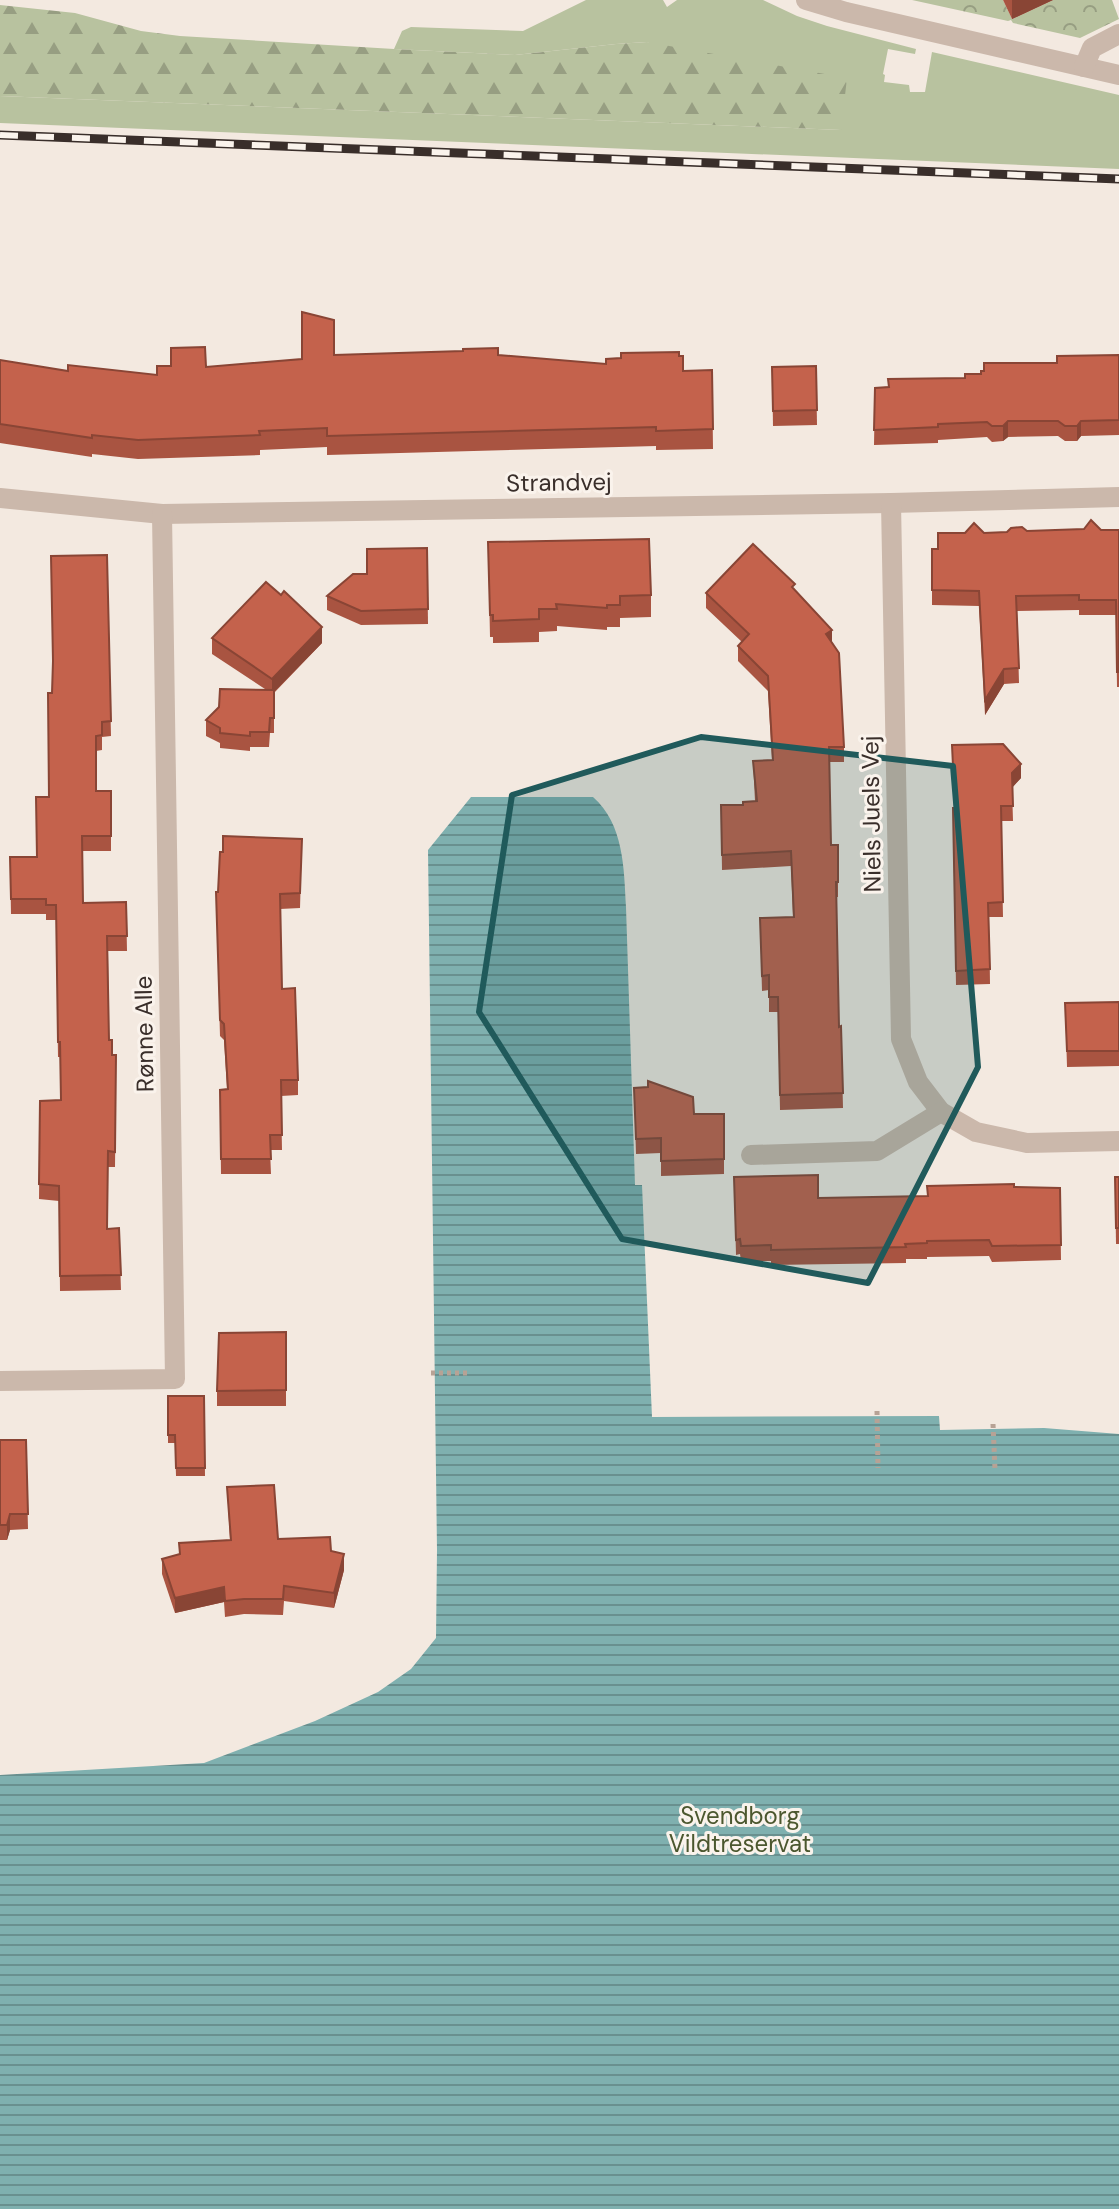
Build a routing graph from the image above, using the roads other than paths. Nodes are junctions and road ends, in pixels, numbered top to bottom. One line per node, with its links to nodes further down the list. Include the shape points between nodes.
1 (806, 0): 2 (street)
2 (848, 6): 4 (street)
3 (1119, 34): 4 (street, via 1092,48)
4 (1084, 67): 5 (street)
5 (1119, 75)
6 (1119, 497): 8 (street, Strandvej)
7 (0, 498): 9 (street, Strandvej)
8 (891, 503): 9 (street, Strandvej); 10 (street, Niels Juels Vej, via 901,1039 918,1082)
9 (162, 514): 13 (street, Rønne Alle, via 175,1379)
10 (941, 1112): 11 (street, Niels Juels Vej, via 976,1132 1027,1143); 12 (street, via 877,1151)
11 (1119, 1141)
12 (751, 1155)
13 (0, 1381)

